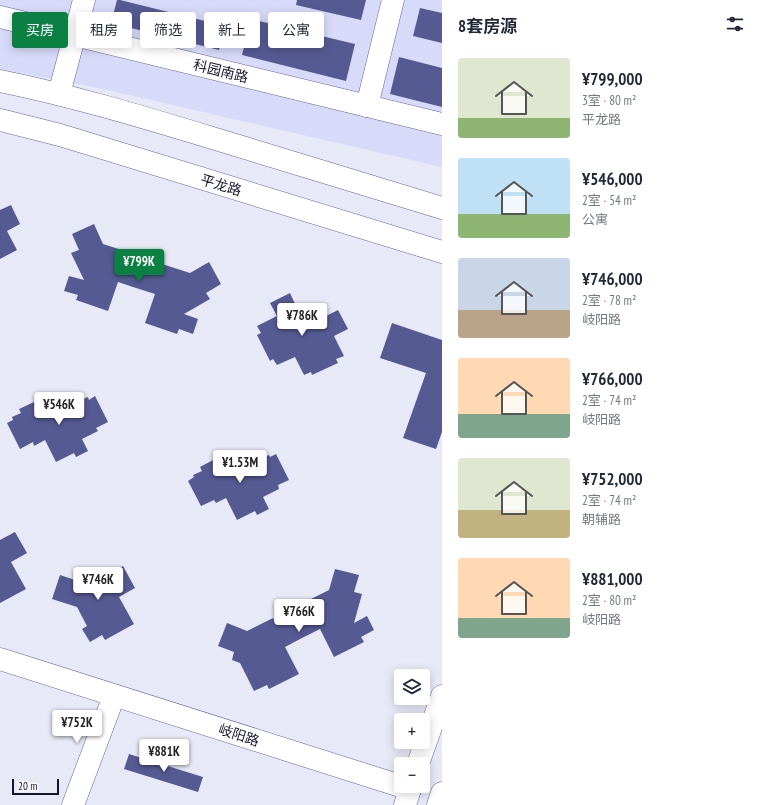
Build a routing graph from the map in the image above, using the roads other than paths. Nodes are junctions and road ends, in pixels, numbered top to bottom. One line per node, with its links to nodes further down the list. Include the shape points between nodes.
1 (84, 0): 4 (street)
2 (393, 0): 7 (street)
3 (0, 17): 4 (street, 科园南路)
4 (74, 35): 6 (street); 7 (street, 科园南路)
5 (0, 81): 6 (street)
6 (59, 94): 10 (street)
7 (367, 106): 9 (street, 科园南路)
8 (0, 120): 11 (street, 平龙路, via 68,137)
9 (442, 124)
10 (442, 208)
11 (442, 252)
12 (0, 659): 13 (street, 岐阳路)
13 (114, 696): 16 (street, 岐阳路); 18 (street)
14 (442, 696): 15 (street)
15 (420, 757)
16 (394, 788)
17 (442, 793): 19 (street)
18 (73, 805)
19 (438, 805)

